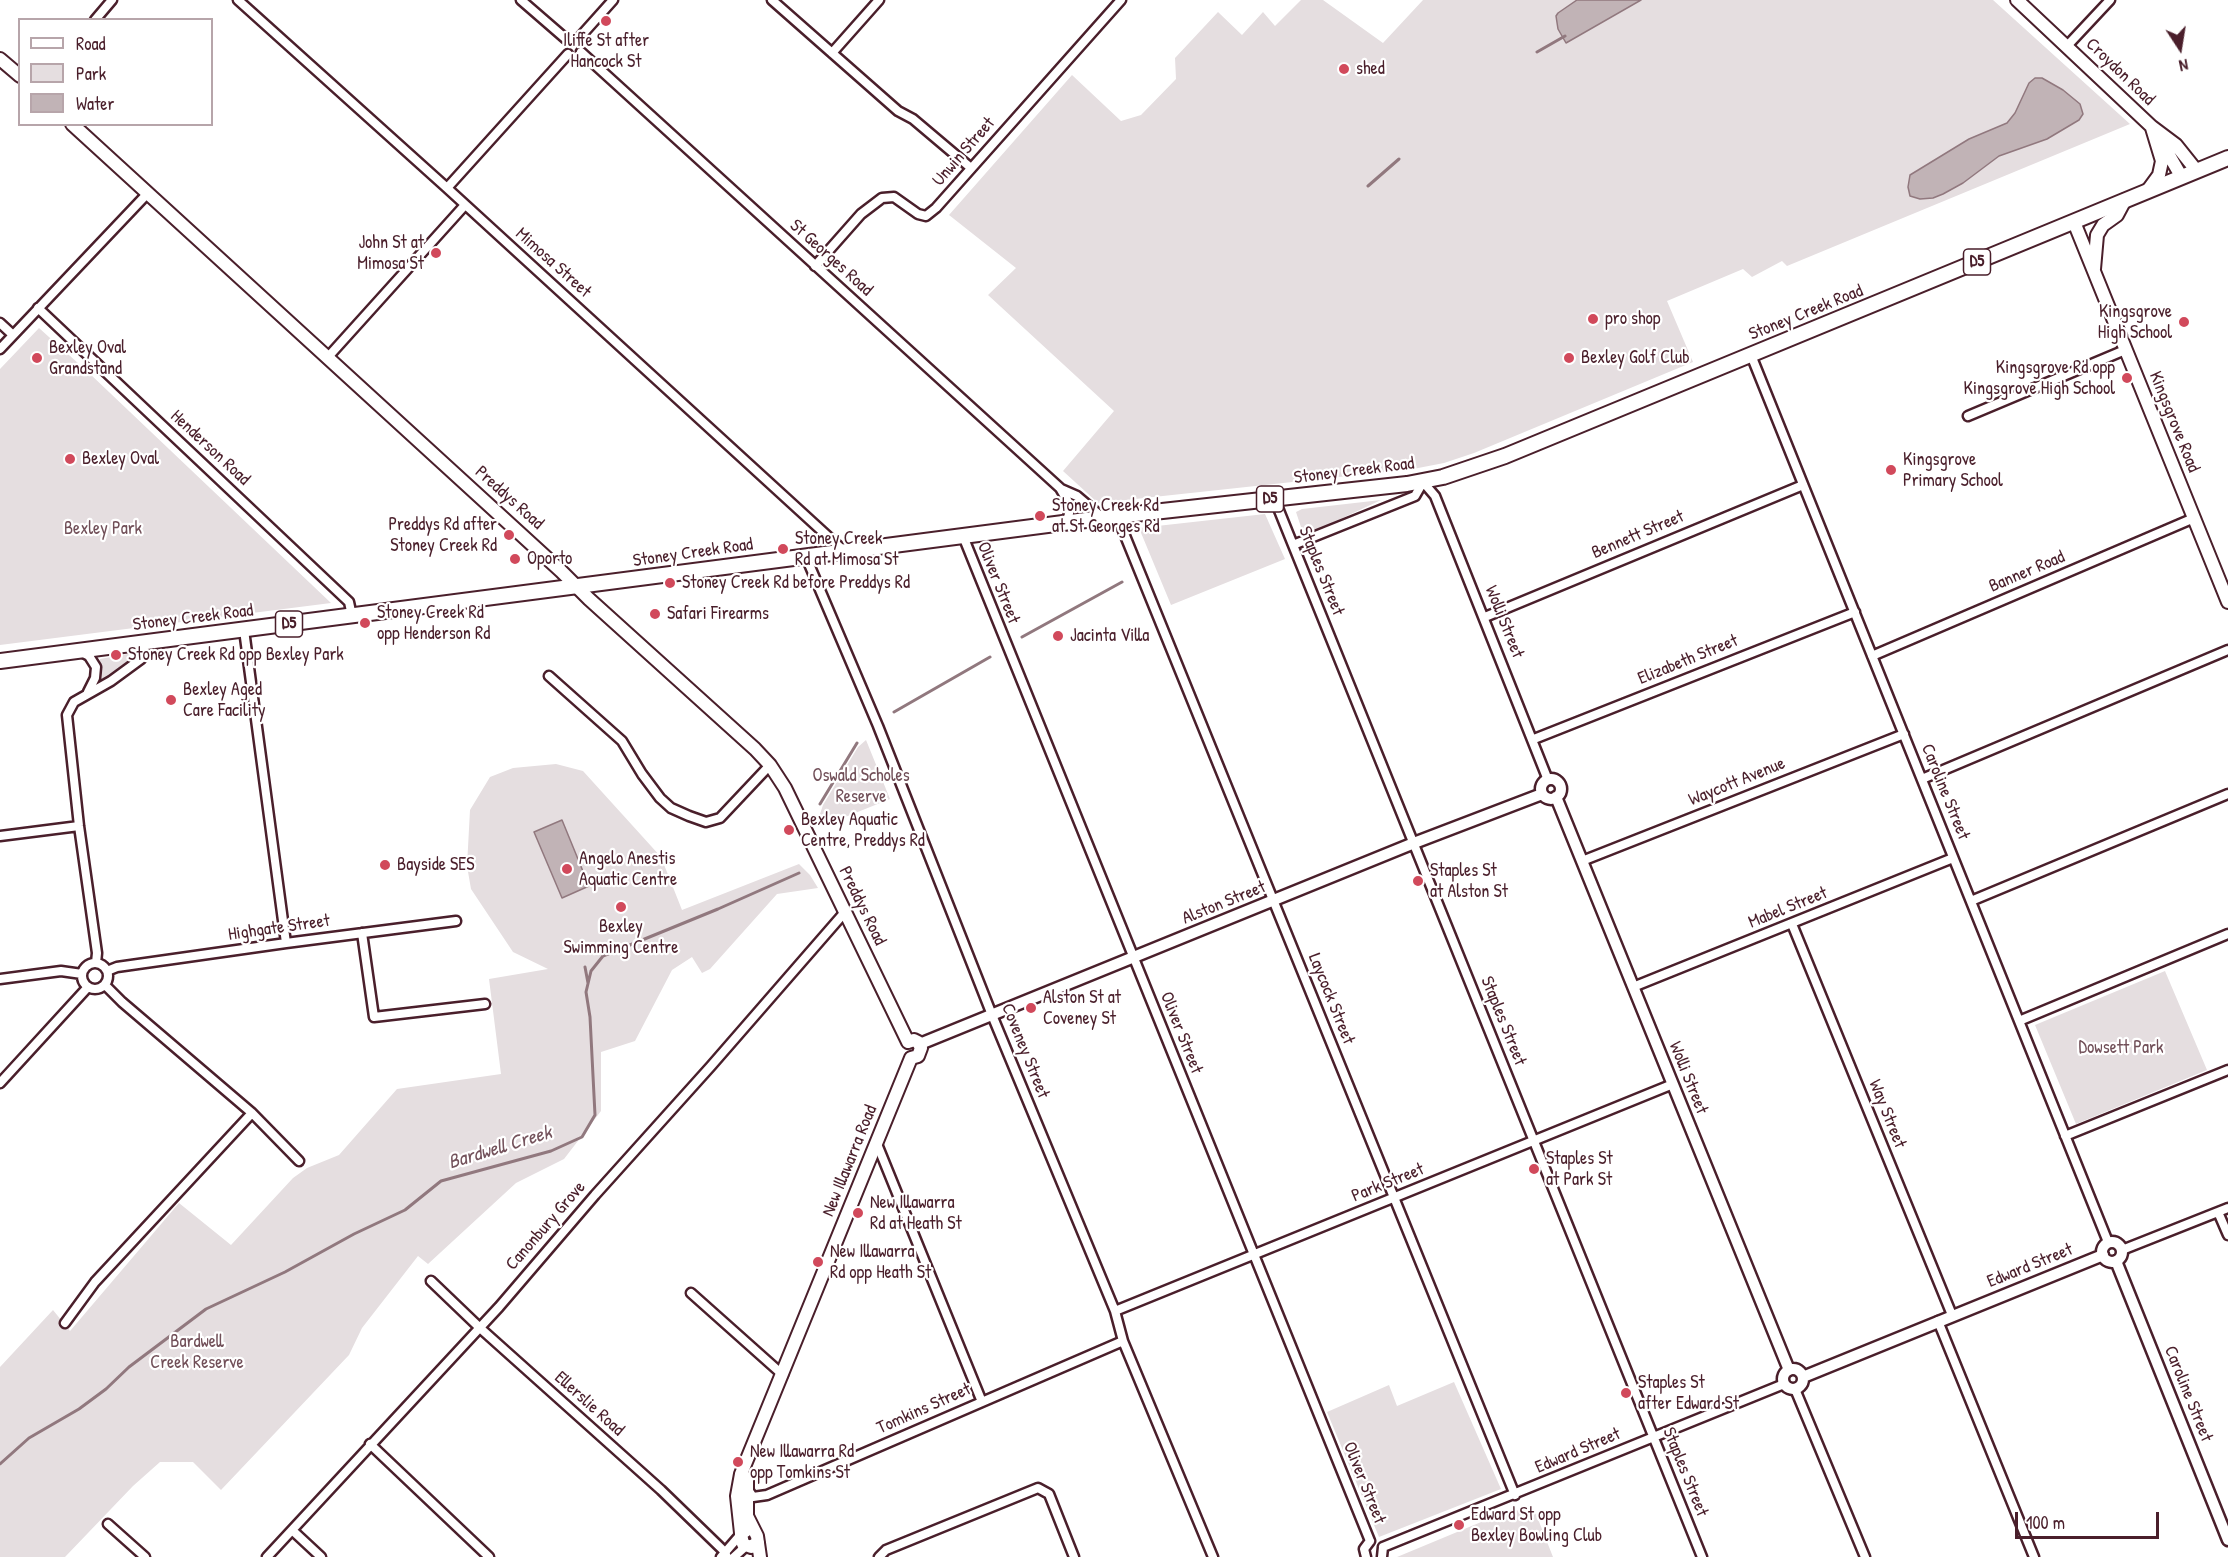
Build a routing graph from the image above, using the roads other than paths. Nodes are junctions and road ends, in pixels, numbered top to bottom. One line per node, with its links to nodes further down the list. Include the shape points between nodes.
1 (112, 0): 10 (street)
2 (238, 0): 25 (street, Mimosa Street)
3 (521, 0): 12 (street)
4 (613, 0): 11 (street)
5 (772, 0): 15 (street)
6 (879, 0): 15 (street)
7 (1121, 0): 22 (street, Unwin Street)
8 (2017, 0): 13 (main road, Croydon Road)
9 (2110, 0): 13 (street)
10 (97, 18)
11 (579, 38): 12 (street); 14 (street, via 583,46)
12 (566, 39): 16 (street, via 563,47)
13 (2067, 46): 20 (main road, Croydon Road)
14 (580, 52): 16 (street); 31 (street, St Georges Road)
15 (832, 53): 22 (street)
16 (568, 54): 25 (street)
17 (0, 59): 18 (main road)
18 (18, 74)
19 (74, 126): 27 (main road, Preddys Road)
20 (2153, 130): 23 (main road, Croydon Road, via 2176,145); 24 (main road, Croydon Road); 26 (main road, via 2162,161 2159,175)
21 (2228, 158): 23 (main road, Stoney Creek Road / D5)
22 (971, 168): 31 (street, Unwin Street, via 926,216 894,197 882,198 861,214)
23 (2196, 170): 24 (main road, Stoney Creek Road / D5)
24 (2181, 176): 26 (main road, Stoney Creek Road / D5)
25 (447, 188): 29 (street, Mimosa Street)
26 (2148, 190): 28 (main road, Stoney Creek Road / D5)
27 (147, 194): 33 (street); 39 (main road, Preddys Road)
28 (2125, 200): 30 (main road, Stoney Creek Road / D5); 32 (main road, via 2117,215 2097,235)
29 (465, 205): 39 (street); 50 (street, Mimosa Street)
30 (2074, 222): 32 (main road, Kingsgrove Road); 38 (main road, Stoney Creek Road / D5)
31 (815, 266): 43 (street, St Georges Road)
32 (2094, 273): 37 (main road, Kingsgrove Road)
33 (38, 308): 35 (street); 55 (street, Henderson Road, via 349,602)
34 (0, 323): 35 (street)
35 (13, 335): 36 (street)
36 (0, 349)
37 (2125, 350): 40 (street); 46 (main road, Kingsgrove Road)
38 (1751, 355): 41 (main road, Stoney Creek Road / D5, via 1476,467); 42 (street, Caroline Street)
39 (328, 357): 52 (main road, Preddys Road)
40 (1968, 416)
41 (1423, 482): 44 (main road, Stoney Creek Road / D5); 49 (street, via 1415,496); 56 (street, Wolli Street, via 1435,496)
42 (1803, 485): 54 (street, Caroline Street); 56 (street, Bennett Street)
43 (1060, 488): 45 (street, St Georges Road); 47 (street, via 1070,509 1068,518)
44 (1274, 498): 45 (main road, Stoney Creek Road / D5); 49 (street, Staples Street)
45 (1110, 517): 47 (main road, Stoney Creek Road / D5); 79 (street, Laycock Street)
46 (2194, 519): 53 (main road, Kingsgrove Road); 61 (street, Banner Road)
47 (1059, 524): 48 (main road, Stoney Creek Road / D5)
48 (963, 536): 50 (main road, Stoney Creek Road / D5); 86 (street, Oliver Street)
49 (1293, 545): 75 (street, Staples Street)
50 (845, 552): 51 (main road, Stoney Creek Road / D5)
51 (806, 556): 52 (main road, Stoney Creek Road / D5); 95 (street, Coveney Street)
52 (578, 587): 55 (main road, Stoney Creek Road / D5); 67 (main road, Preddys Road)
53 (2228, 602)
54 (1854, 612): 61 (street, Caroline Street); 66 (street, Elizabeth Street)
55 (352, 616): 57 (main road, Stoney Creek Road / D5)
56 (1485, 617): 66 (street, Wolli Street)
57 (244, 630): 58 (main road, Stoney Creek Road / D5); 85 (street)
58 (143, 643): 60 (main road, Stoney Creek Road / D5); 64 (street, via 141,659)
59 (2228, 650): 68 (street)
60 (80, 651): 62 (main road, Stoney Creek Road / D5); 64 (street, via 96,667)
61 (1872, 656): 65 (street, Caroline Street)
62 (0, 661)
63 (549, 676): 67 (street, via 622,741 665,803 689,816 706,822 720,818)
64 (88, 693): 73 (street, via 71,704 67,715)
65 (1904, 734): 68 (street, Caroline Street); 77 (street, Waycott Avenue)
66 (1534, 739): 69 (street, Wolli Street)
67 (770, 765): 80 (main road, Preddys Road)
68 (1922, 779): 76 (street, Caroline Street)
69 (1548, 780): 70 (street, via 1542,785); 72 (street, via 1560,785)
70 (1542, 794): 72 (street); 75 (street, Alston Street)
71 (2228, 794): 78 (street)
72 (1556, 798): 77 (street, Wolli Street)
73 (79, 826): 74 (street); 87 (street)
74 (0, 836)
75 (1414, 843): 79 (street, Alston Street); 104 (street, Staples Street)
76 (1953, 858): 78 (street, Caroline Street); 82 (street, Mabel Street)
77 (1582, 861): 93 (street, Wolli Street)
78 (1971, 900): 96 (street, Caroline Street)
79 (1273, 901): 86 (street, Alston Street); 107 (street, Laycock Street)
80 (845, 912): 97 (main road, Preddys Road); 122 (street, Canonbury Grove)
81 (456, 921): 83 (street, Highgate Street)
82 (1792, 924): 93 (street, Mabel Street); 119 (street, Way Street)
83 (362, 933): 85 (street, Highgate Street); 94 (street, via 374,1017)
84 (2228, 934): 96 (street)
85 (286, 943): 88 (street, Highgate Street)
86 (1133, 957): 95 (street, Alston Street); 113 (street, Oliver Street)
87 (96, 963): 88 (street); 89 (street, via 86,967)
88 (107, 970): 91 (street)
89 (82, 974): 90 (street, via 61,971); 92 (street)
90 (0, 979)
91 (105, 985): 92 (street, via 97,989); 102 (street)
92 (88, 987): 100 (street)
93 (1633, 987): 101 (street, Wolli Street)
94 (485, 1004)
95 (992, 1015): 97 (street, Alston Street); 118 (street, Coveney Street)
96 (2019, 1021): 103 (street, Caroline Street)
97 (914, 1043): 98 (main road, Preddys Road, via 904,1052)
98 (911, 1058): 105 (main road, New Illawarra Road)
99 (2228, 1070): 103 (street)
100 (0, 1083)
101 (1673, 1084): 104 (street, Park Street); 124 (street, Wolli Street)
102 (252, 1113): 106 (street); 121 (street, via 95,1282)
103 (2066, 1136): 111 (street, Caroline Street)
104 (1534, 1141): 107 (street, Park Street); 130 (street, Staples Street)
105 (877, 1144): 125 (main road, New Illawarra Road); 129 (street)
106 (299, 1161)
107 (1395, 1198): 113 (street, Park Street); 133 (street, Laycock Street)
108 (2228, 1208): 109 (street)
109 (2218, 1212): 110 (street); 112 (street)
110 (2228, 1235)
111 (2108, 1242): 112 (street, via 2117,1243); 114 (street)
112 (2122, 1250): 115 (street)
113 (1253, 1255): 118 (street, Park Street); 137 (street, Oliver Street)
114 (2103, 1255): 115 (street); 119 (street, Edward Street)
115 (2116, 1261): 136 (street, Caroline Street)
116 (431, 1281): 122 (street, Ellerslie Road)
117 (691, 1293): 125 (street)
118 (1115, 1311): 123 (street, Coveney Street)
119 (1952, 1315): 120 (street, Edward Street)
120 (1938, 1321): 126 (street, Edward Street); 154 (street)
121 (65, 1323)
122 (480, 1328): 131 (street, Canonbury Grove); 140 (street, Ellerslie Road, via 661,1490)
123 (1123, 1341): 129 (street, Tomkins Street); 150 (street, Coveney Street)
124 (1789, 1370): 126 (street, via 1798,1370); 127 (street, via 1784,1374)
125 (782, 1376): 132 (main road, New Illawarra Road); 138 (main road, New Illawarra Road, via 739,1482 737,1507)
126 (1803, 1377): 128 (street, via 1801,1386)
127 (1784, 1384): 128 (street); 130 (street, Edward Street)
128 (1795, 1389): 153 (street)
129 (982, 1402): 132 (street, Tomkins Street, via 767,1496 753,1497)
130 (1653, 1437): 133 (street, Edward Street); 152 (street, Staples Street)
131 (370, 1444): 135 (street, Canonbury Grove); 145 (street)
132 (745, 1483): 138 (main road, New Illawarra Road)
133 (1515, 1495): 139 (street, Edward Street)
134 (108, 1524): 142 (street)
135 (292, 1530): 143 (street, Canonbury Grove); 144 (street)
136 (2228, 1540)
137 (1370, 1541): 139 (street); 141 (street)
138 (748, 1542): 140 (street); 146 (street); 147 (main road, New Illawarra Road)
139 (1383, 1547): 151 (street)
140 (724, 1555)
141 (1362, 1556)
142 (145, 1557)
143 (267, 1557)
144 (321, 1557)
145 (489, 1557)
146 (734, 1557)
147 (760, 1557)
148 (879, 1557): 149 (street, via 886,1550 1038,1488 1049,1494)
149 (1074, 1557)
150 (1213, 1557)
151 (1382, 1557)
152 (1702, 1557)
153 (1865, 1557)
154 (2034, 1557)

